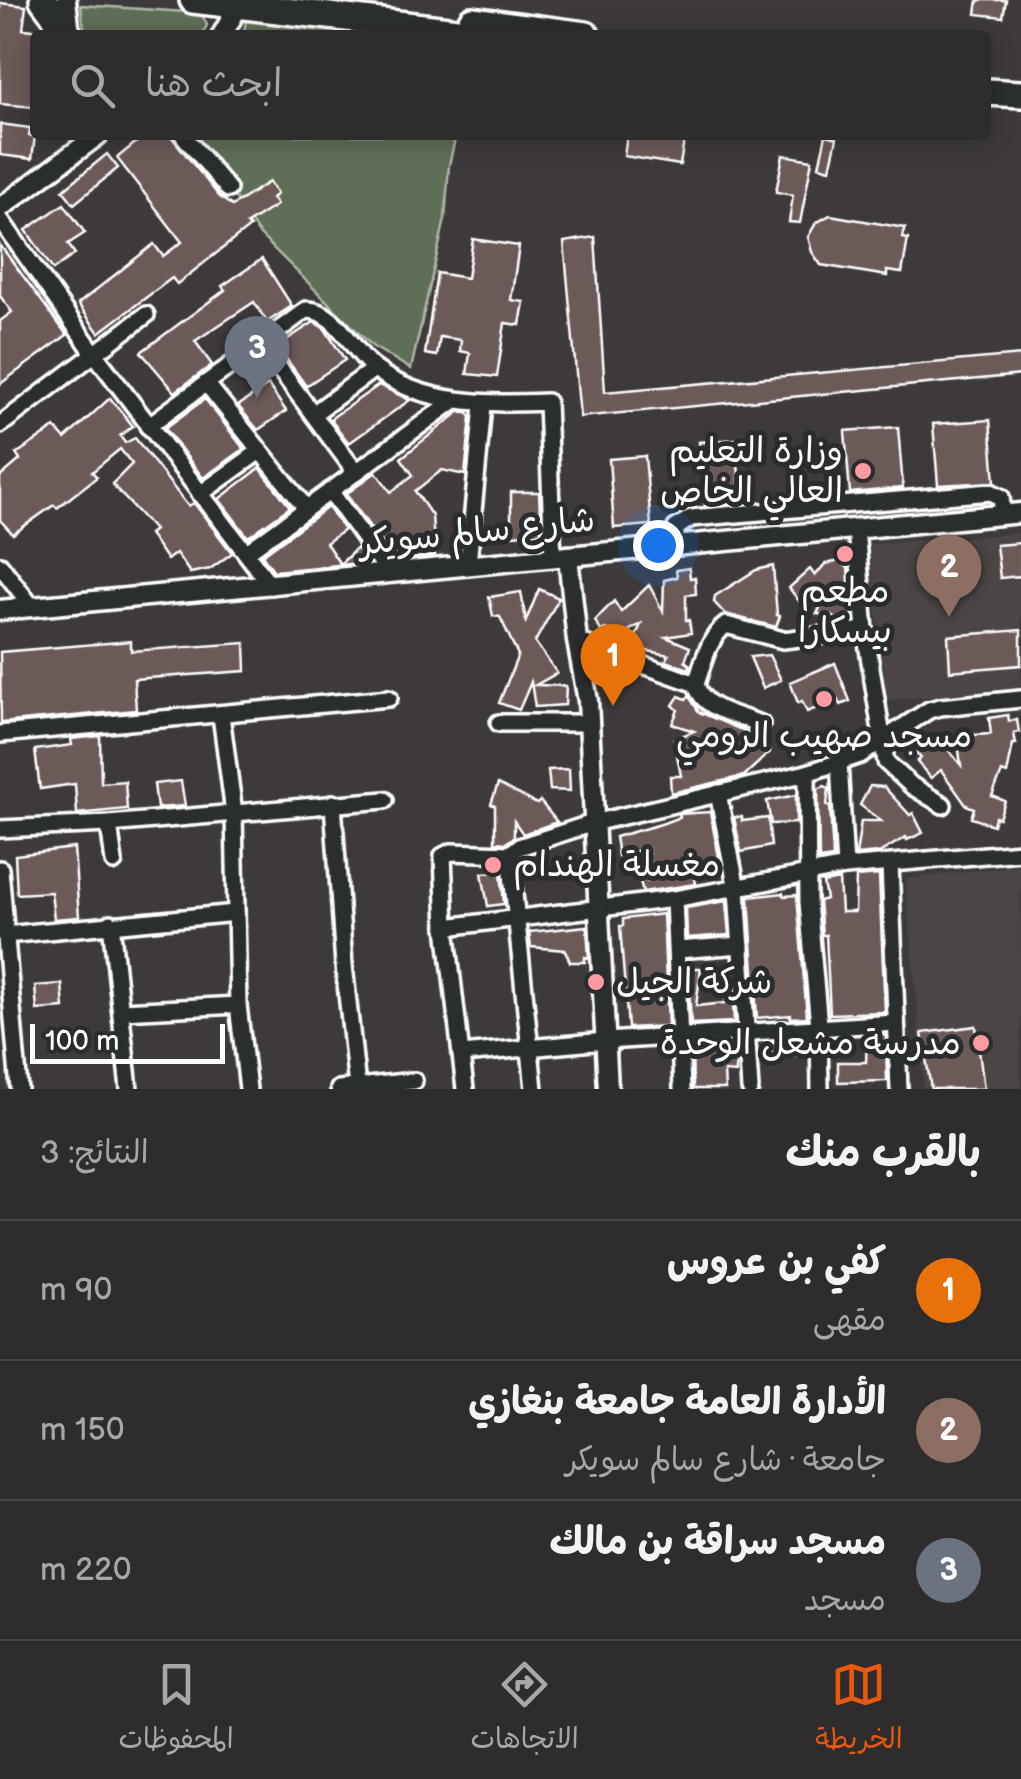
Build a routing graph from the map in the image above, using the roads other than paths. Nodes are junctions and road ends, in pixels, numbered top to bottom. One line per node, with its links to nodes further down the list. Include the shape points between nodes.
1 (43, 0): 6 (highway)
2 (66, 0): 7 (street)
3 (192, 0): 5 (highway)
4 (317, 0): 10 (highway)
5 (241, 3): 8 (street); 9 (highway)
6 (65, 30)
7 (69, 30)
8 (225, 30)
9 (452, 30)
10 (548, 30)
11 (991, 92): 12 (highway)
12 (1021, 94)
13 (991, 107): 14 (highway)
14 (1021, 108)
15 (75, 140): 18 (street)
16 (92, 140): 18 (street)
17 (187, 140): 19 (street)
18 (72, 155): 20 (street)
19 (228, 189)
20 (2, 208): 23 (street)
21 (146, 314): 23 (street)
22 (261, 344): 24 (street, via 314,310); 25 (street); 28 (street)
23 (94, 353): 29 (street); 30 (street)
24 (374, 369): 26 (street); 28 (street)
25 (206, 383): 30 (street); 31 (street)
26 (455, 400): 27 (street); 32 (street)
27 (483, 405): 40 (street, via 547,402); 42 (street)
28 (313, 414): 32 (street)
29 (0, 425)
30 (148, 426): 34 (street)
31 (260, 451): 34 (street); 35 (street)
32 (355, 471): 33 (street)
33 (330, 491): 35 (street); 43 (street)
34 (200, 494): 39 (street)
35 (306, 508): 39 (street)
36 (1012, 514): 37 (street, شارع سالم سويكر); 38 (street, via 991,492 691,518 676,528)
37 (856, 529): 38 (street, شارع سالم سويكر); 47 (street)
38 (676, 544): 40 (street, شارع سالم سويكر)
39 (247, 552): 44 (street)
40 (560, 557): 42 (street, شارع سالم سويكر); 48 (street)
41 (0, 565): 45 (street)
42 (468, 565): 43 (street, شارع سالم سويكر)
43 (390, 574): 44 (street, شارع سالم سويكر)
44 (270, 586): 45 (street, شارع سالم سويكر)
45 (32, 607): 46 (street, شارع سالم سويكر)
46 (0, 610)
47 (865, 630): 49 (street, via 784,640 726,626 711,642); 57 (street)
48 (577, 641): 49 (street); 53 (street)
49 (696, 684): 55 (street, via 706,703)
50 (389, 698): 52 (street)
51 (1021, 698): 57 (street, via 940,707)
52 (221, 715): 56 (street); 64 (street)
53 (589, 723): 54 (street); 65 (street)
54 (498, 724)
55 (761, 724)
56 (0, 734)
57 (882, 739): 58 (street); 63 (street, via 895,773)
58 (839, 762): 59 (street); 72 (street)
59 (807, 773): 60 (street); 74 (street)
60 (718, 793): 65 (street); 75 (street)
61 (385, 800): 62 (street)
62 (332, 803): 64 (street); 95 (street)
63 (943, 805)
64 (234, 813): 66 (street); 78 (street)
65 (593, 823): 69 (street); 77 (street)
66 (109, 824): 67 (street); 70 (street)
67 (0, 829)
68 (1021, 852): 71 (street)
69 (510, 854): 79 (street); 81 (street, via 443,856)
70 (114, 862)
71 (890, 864): 72 (street); 87 (street)
72 (845, 866): 74 (street)
73 (0, 869): 82 (street)
74 (806, 874): 75 (street); 88 (street)
75 (738, 889): 76 (street); 83 (street)
76 (674, 899): 77 (street); 84 (street)
77 (600, 910): 79 (street); 91 (street)
78 (236, 913): 80 (street); 85 (street)
79 (516, 918): 81 (street); 92 (street)
80 (112, 923): 82 (street); 86 (street)
81 (446, 926): 93 (street)
82 (5, 934): 96 (street)
83 (741, 944): 84 (street); 89 (street)
84 (678, 950): 90 (street)
85 (238, 1004): 86 (street); 98 (street)
86 (122, 1011): 97 (street)
87 (896, 1023): 88 (street); 107 (street)
88 (819, 1026): 89 (street); 105 (street)
89 (747, 1033): 90 (street); 104 (street)
90 (680, 1038): 91 (street); 103 (street)
91 (605, 1042): 92 (street); 102 (street)
92 (528, 1047): 93 (street); 101 (street)
93 (462, 1054): 100 (street)
94 (414, 1081): 95 (street)
95 (357, 1087): 99 (street)
96 (18, 1089)
97 (129, 1089)
98 (248, 1089)
99 (338, 1089)
100 (465, 1089)
101 (534, 1089)
102 (608, 1089)
103 (682, 1089)
104 (750, 1089)
105 (820, 1089)
106 (887, 1089): 107 (street)
107 (899, 1089)

